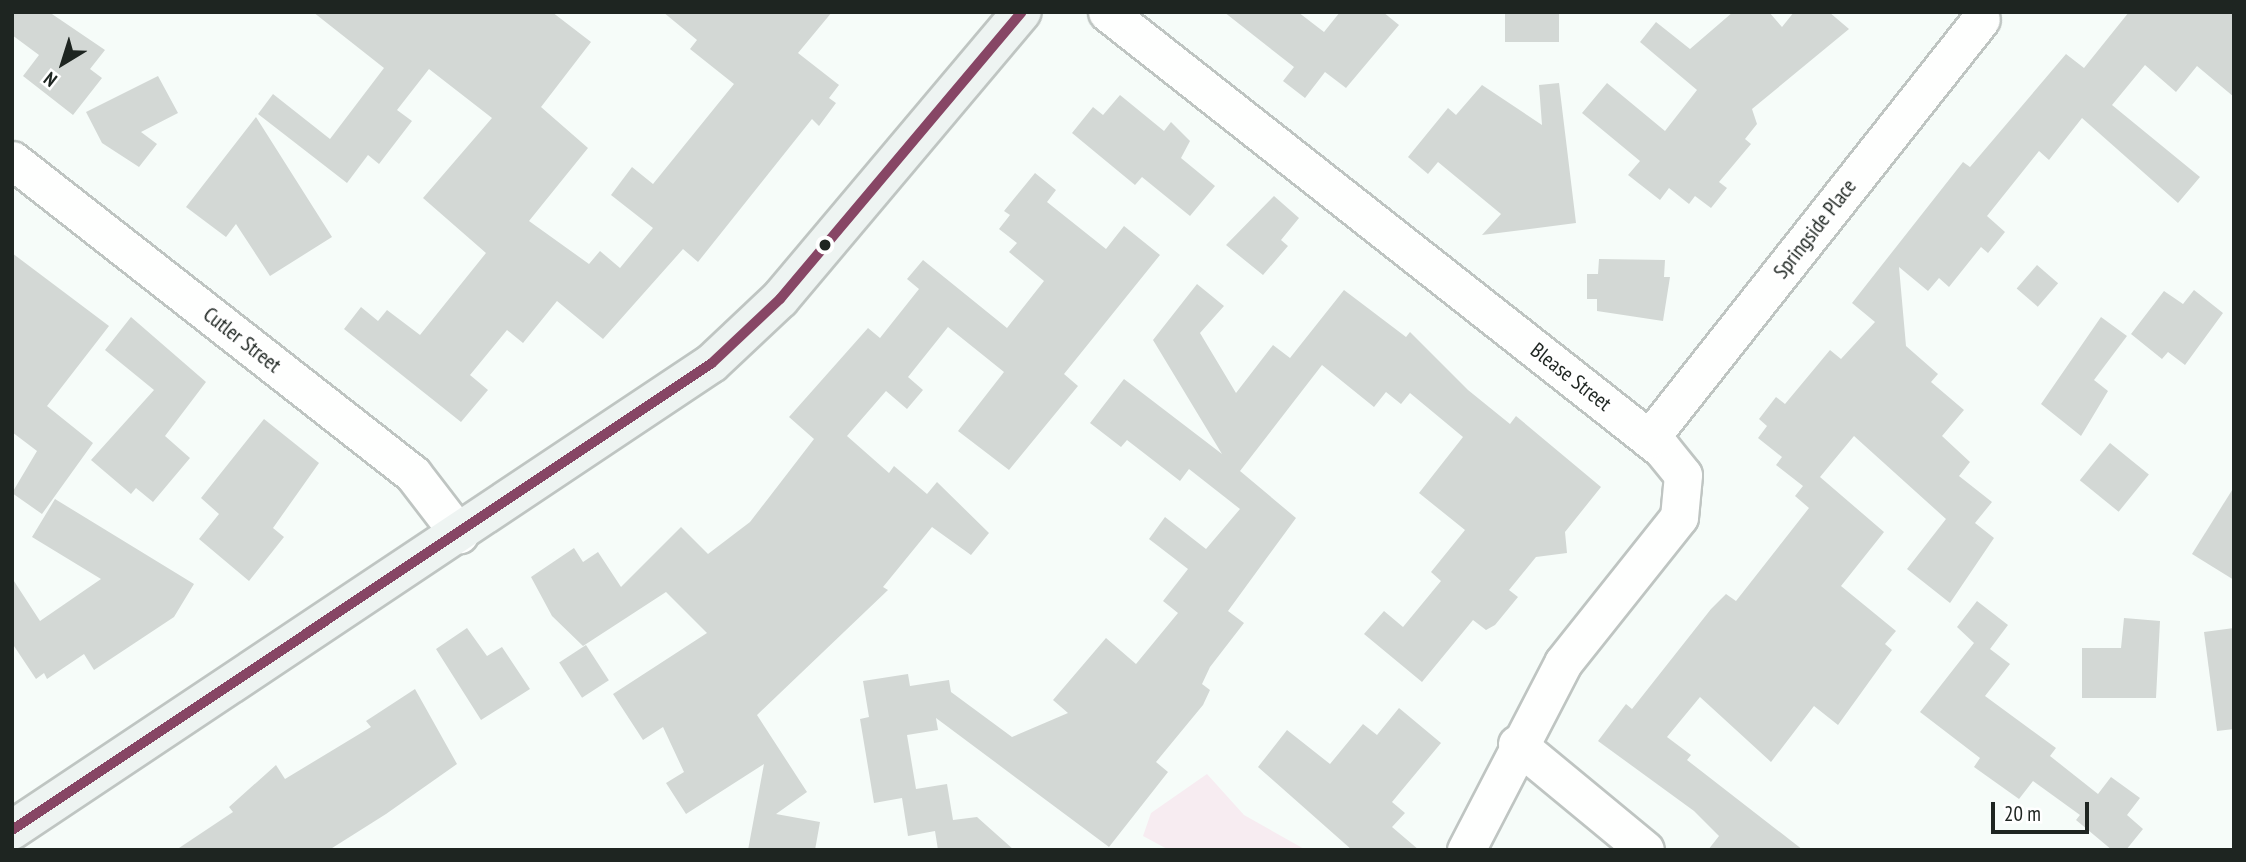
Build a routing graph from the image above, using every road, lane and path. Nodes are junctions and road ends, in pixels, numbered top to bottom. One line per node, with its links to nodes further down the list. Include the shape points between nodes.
1 (1021, 12): 6 (street, via 749,329 673,391)
2 (1107, 12): 5 (street, Blease Street)
3 (1981, 19): 5 (street, Springside Place)
4 (12, 160): 6 (street, Cutler Street, via 413,474)
5 (1649, 439): 7 (street, Blease Street, via 1683,475 1685,505 1670,532 1563,663)
6 (459, 534): 8 (street)
7 (1517, 744): 9 (street, Blease Street); 10 (street)
8 (12, 830)
9 (1466, 850)
10 (1645, 850)

